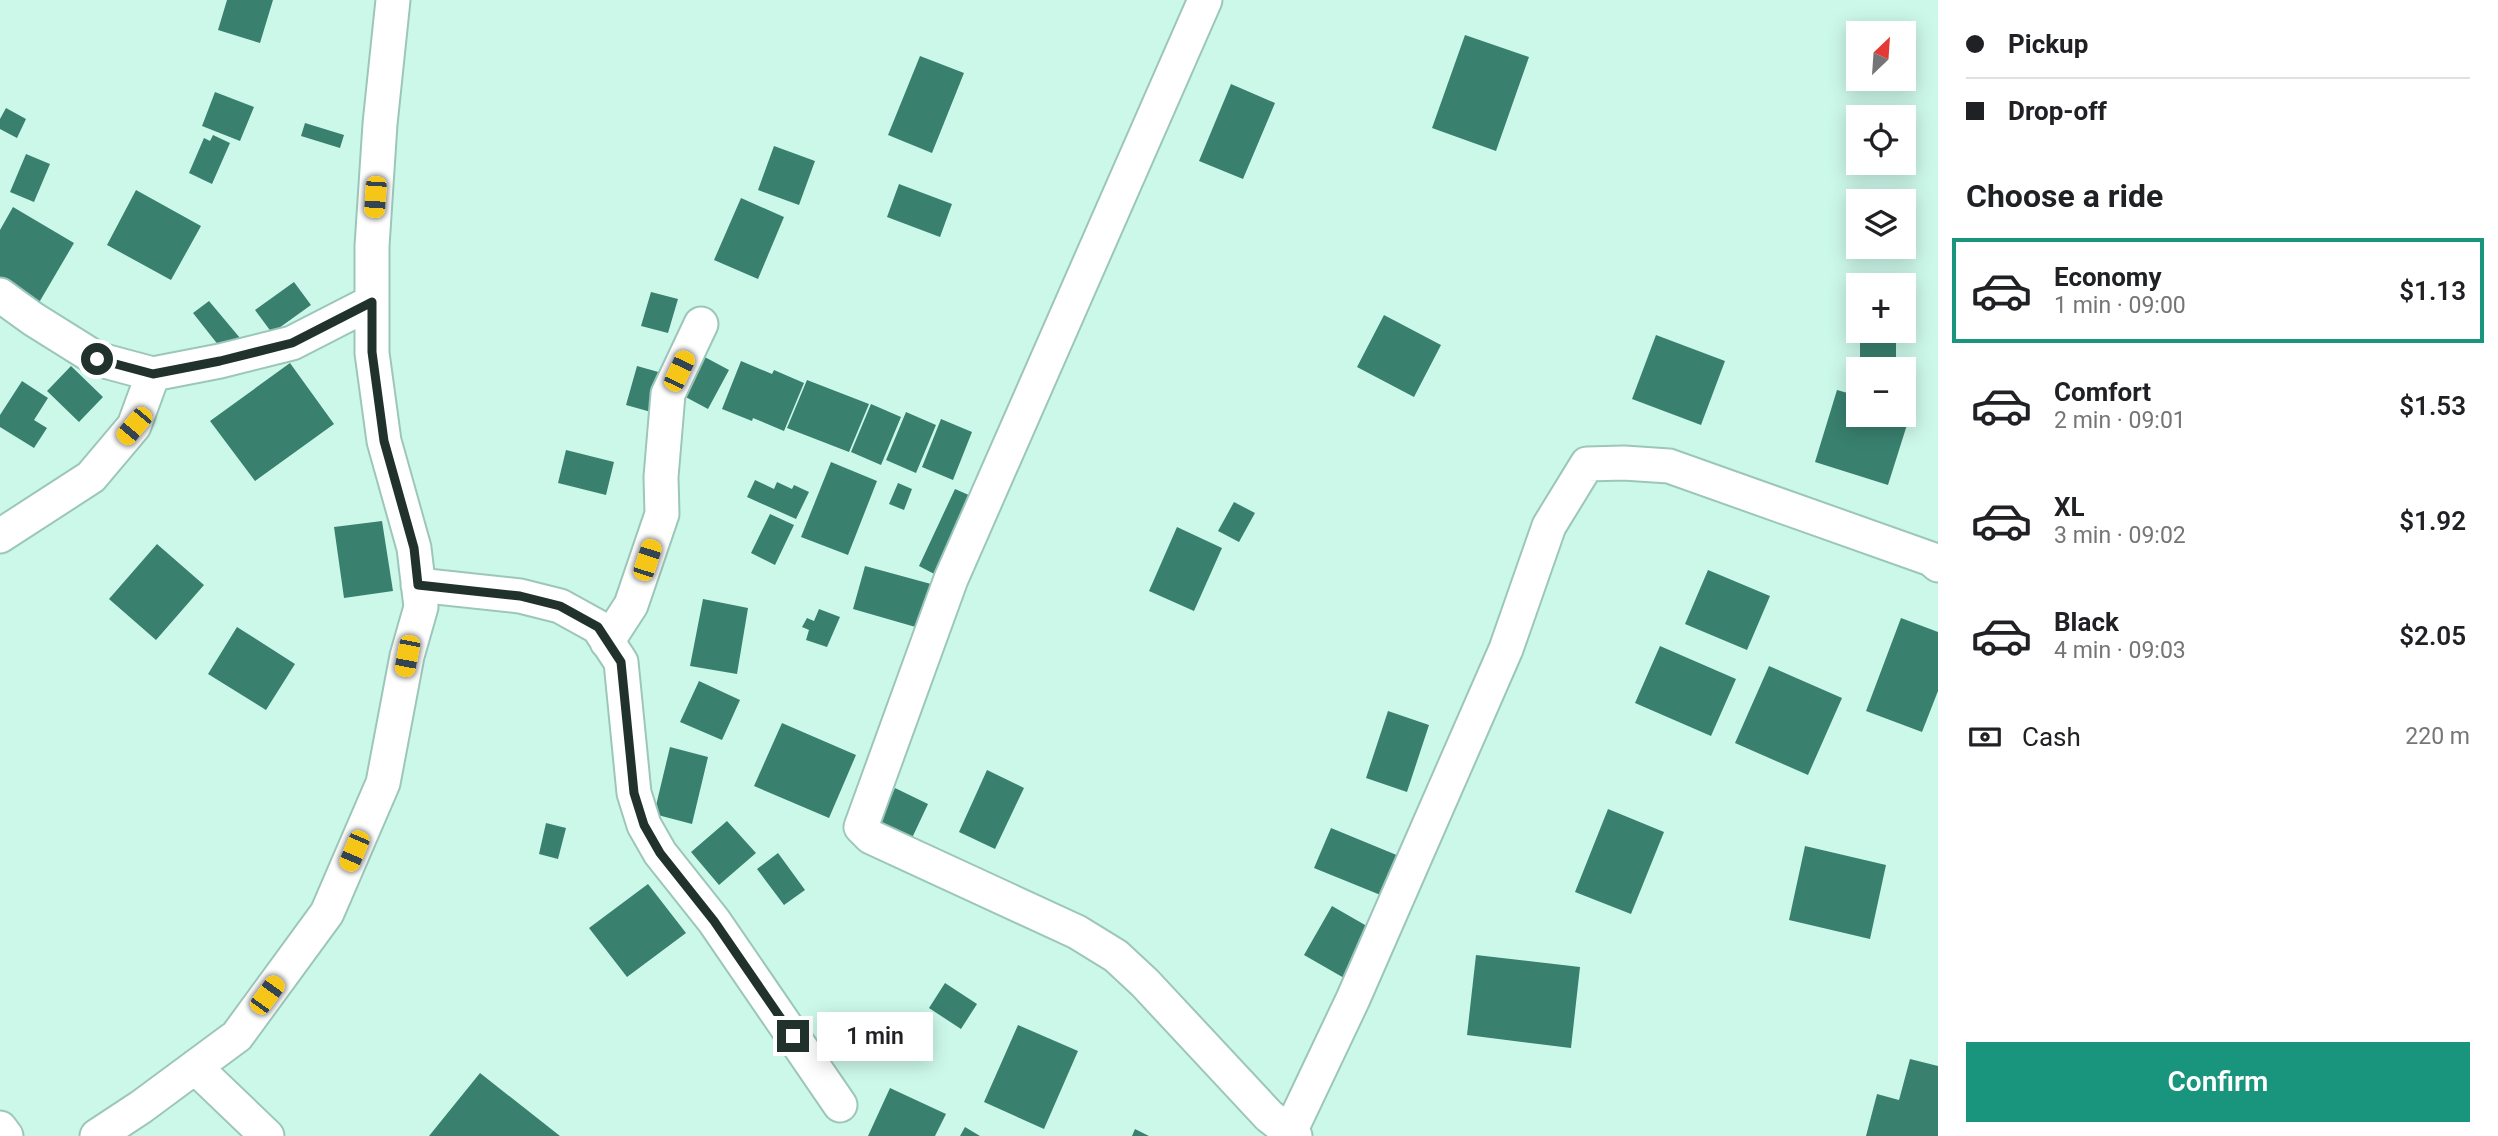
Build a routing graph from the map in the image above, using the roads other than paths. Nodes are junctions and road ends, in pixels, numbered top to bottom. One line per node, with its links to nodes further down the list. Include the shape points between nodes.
1 (394, 0): 4 (street, via 380,124)
2 (1205, 0): 14 (street, via 951,579 861,827 871,837 1077,932 1116,956)
3 (0, 295): 6 (street, via 97,359)
4 (372, 302): 6 (street, via 292,343); 9 (street, via 372,352 384,441 414,548)
5 (701, 324): 10 (street, via 668,394 662,514 631,605)
6 (153, 374): 7 (street, via 134,426 91,477)
7 (0, 536)
8 (1938, 565): 14 (street, via 1669,466 1587,464 1549,526 1506,649)
9 (418, 585): 10 (street, via 520,596 560,606 598,627); 11 (street, via 421,607 383,783 327,913 237,1036)
10 (607, 642): 12 (street, via 621,662 634,793 644,825)
11 (195, 1067): 16 (street); 17 (street)
12 (840, 1105)
13 (0, 1128): 15 (street)
14 (1291, 1135)
15 (6, 1136)
16 (97, 1136)
17 (267, 1136)

